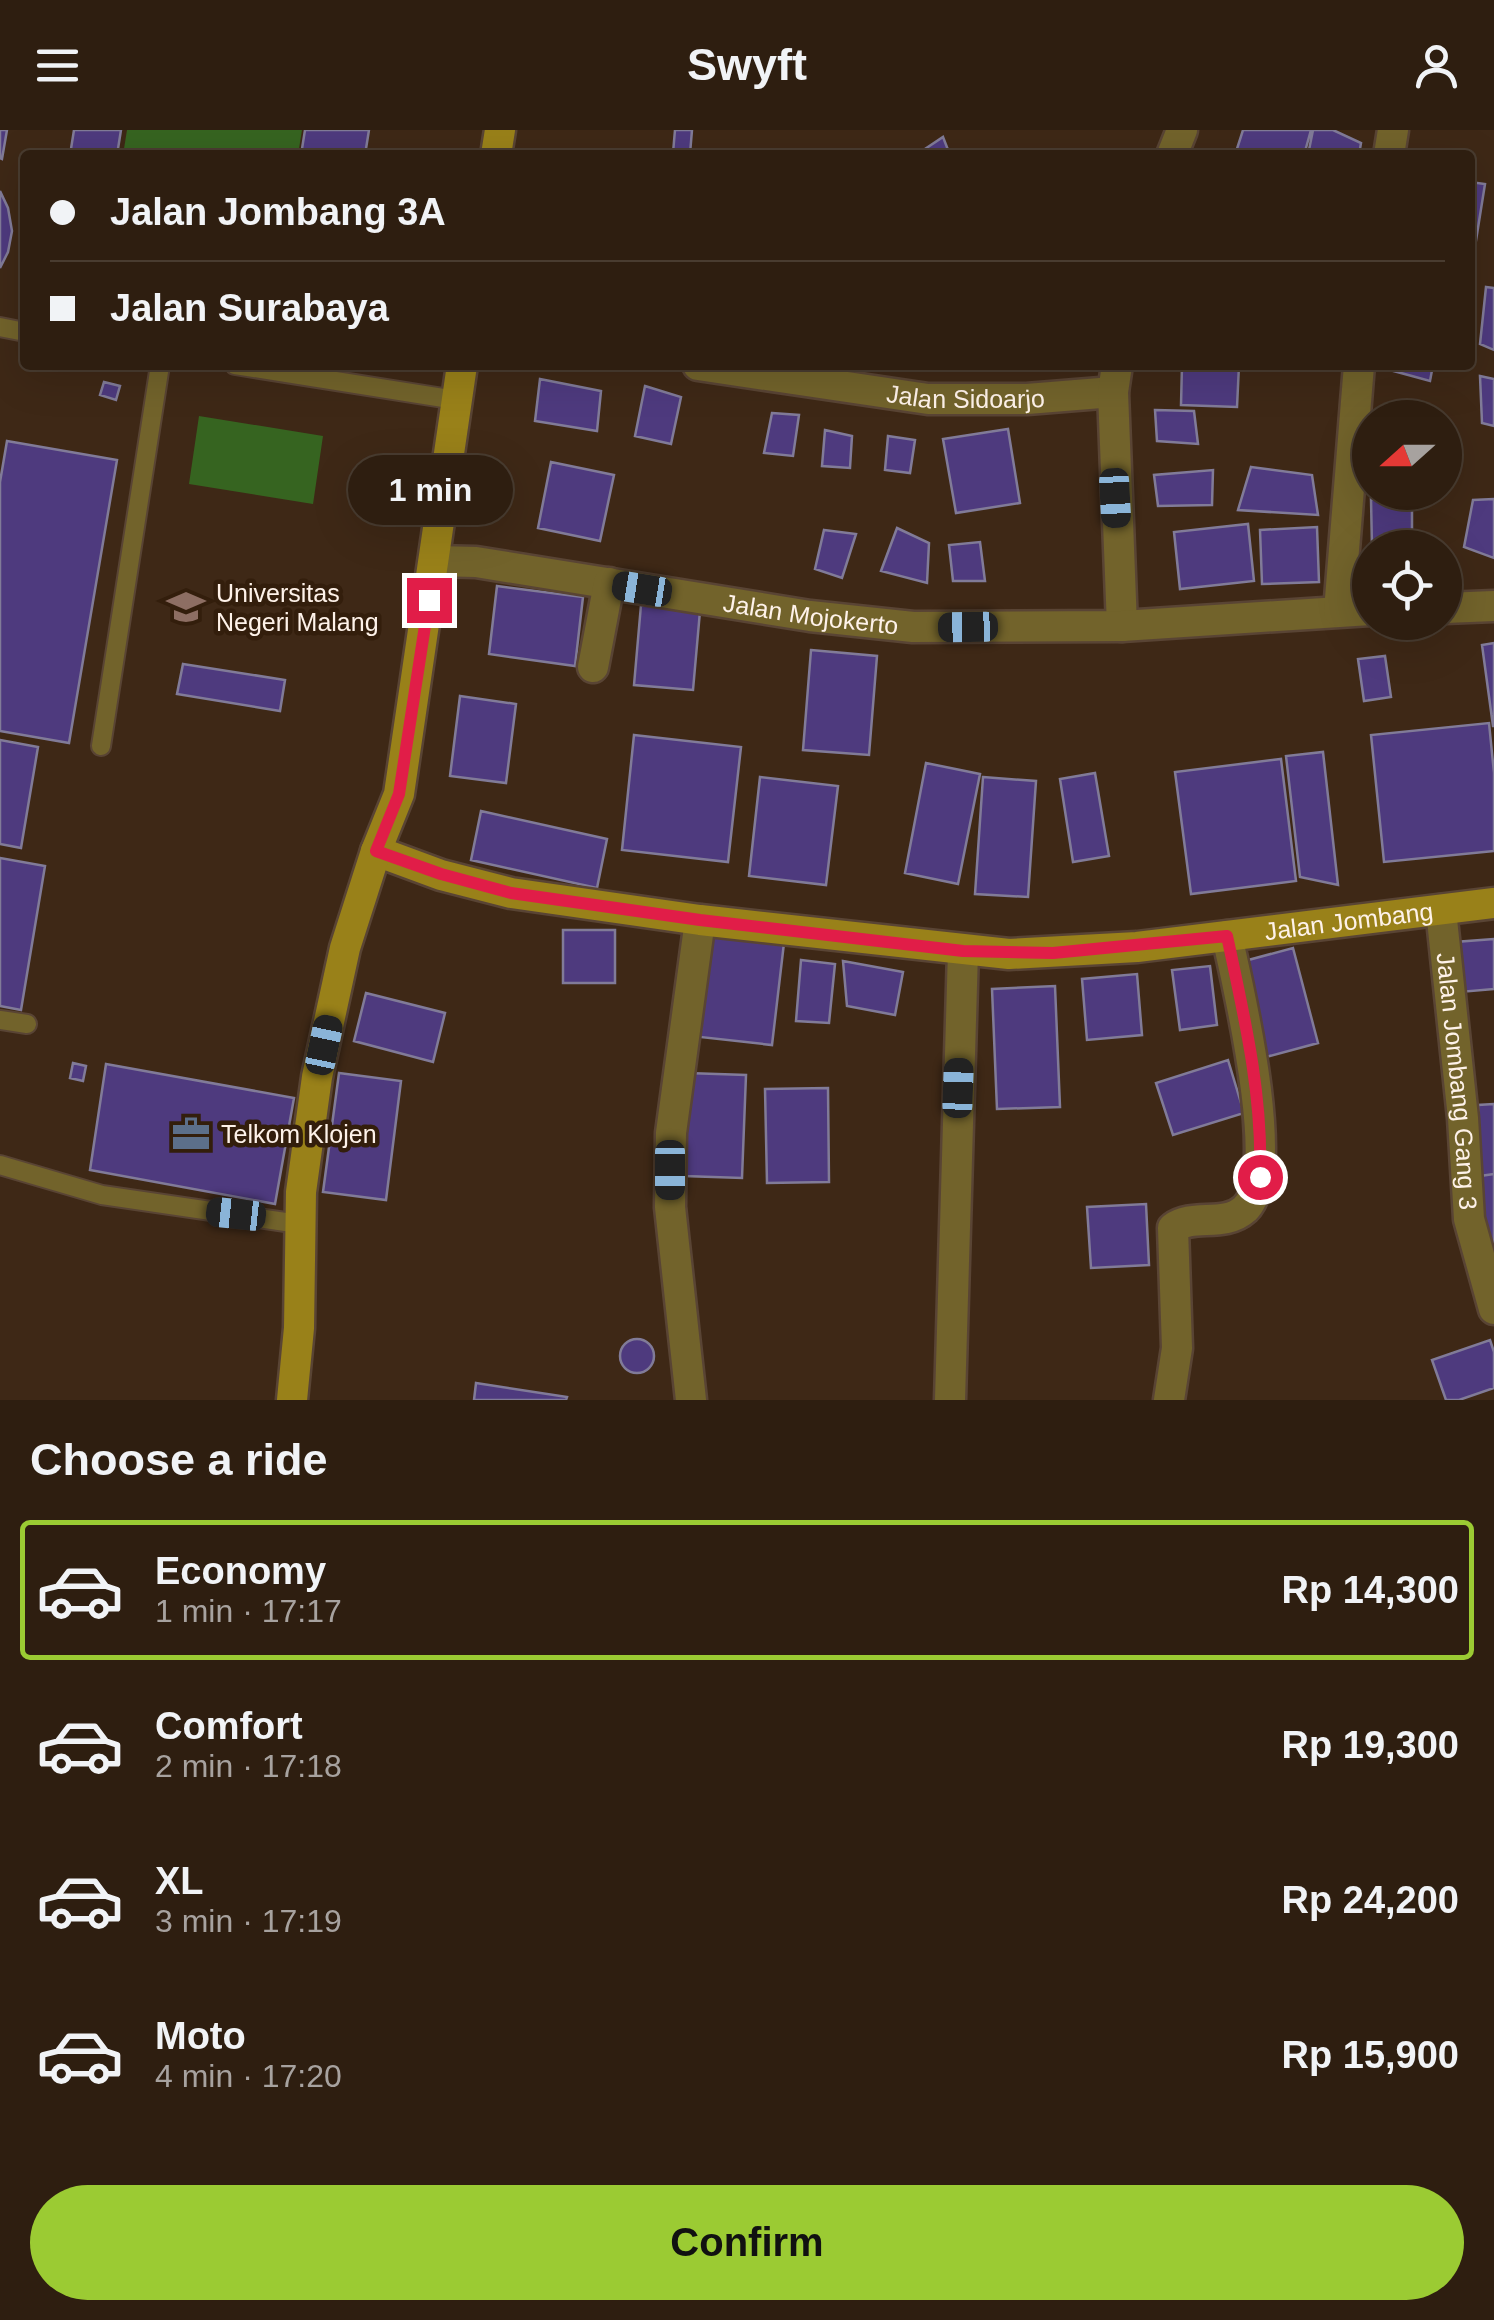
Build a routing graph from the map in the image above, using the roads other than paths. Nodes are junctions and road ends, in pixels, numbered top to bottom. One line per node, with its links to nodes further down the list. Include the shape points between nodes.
1 (159, 370): 16 (lane)
2 (267, 370): 7 (lane)
3 (461, 370): 7 (main road)
4 (732, 370): 6 (street, Jalan Sidoarjo, via 928,399 1027,400)
5 (1359, 370): 12 (street)
6 (1115, 379): 14 (street)
7 (456, 400): 8 (main road)
8 (435, 560): 9 (street, Jalan Mojokerto); 17 (main road, via 399,794)
9 (609, 583): 14 (street, Jalan Mojokerto, via 887,626); 15 (street)
10 (1494, 606): 11 (street)
11 (1462, 607)
12 (1339, 611): 13 (street, Jalan Mojokerto); 14 (street, Jalan Mojokerto)
13 (1352, 611)
14 (1122, 626)
15 (593, 668)
16 (101, 746)
17 (376, 851): 20 (main road, Jalan Jombang, via 511,893); 26 (main road, via 344,948 321,1058)
18 (1494, 903): 19 (main road, Jalan Jombang)
19 (1441, 910): 21 (main road, Jalan Jombang); 27 (street, Jalan Jombang Gang 3, via 1470,1219)
20 (700, 920): 22 (main road, Jalan Jombang); 29 (street, via 671,1133 670,1207)
21 (1227, 936): 22 (main road, Jalan Jombang, via 1053,953); 31 (street, via 1258,1109 1260,1177 1248,1206 1234,1216 1173,1228 1177,1348)
22 (963, 951): 30 (street)
23 (0, 1020): 24 (lane)
24 (27, 1024)
25 (0, 1164): 26 (lane, via 102,1195)
26 (299, 1224): 28 (main road)
27 (1494, 1308)
28 (292, 1400)
29 (691, 1400)
30 (950, 1400)
31 (1169, 1400)

